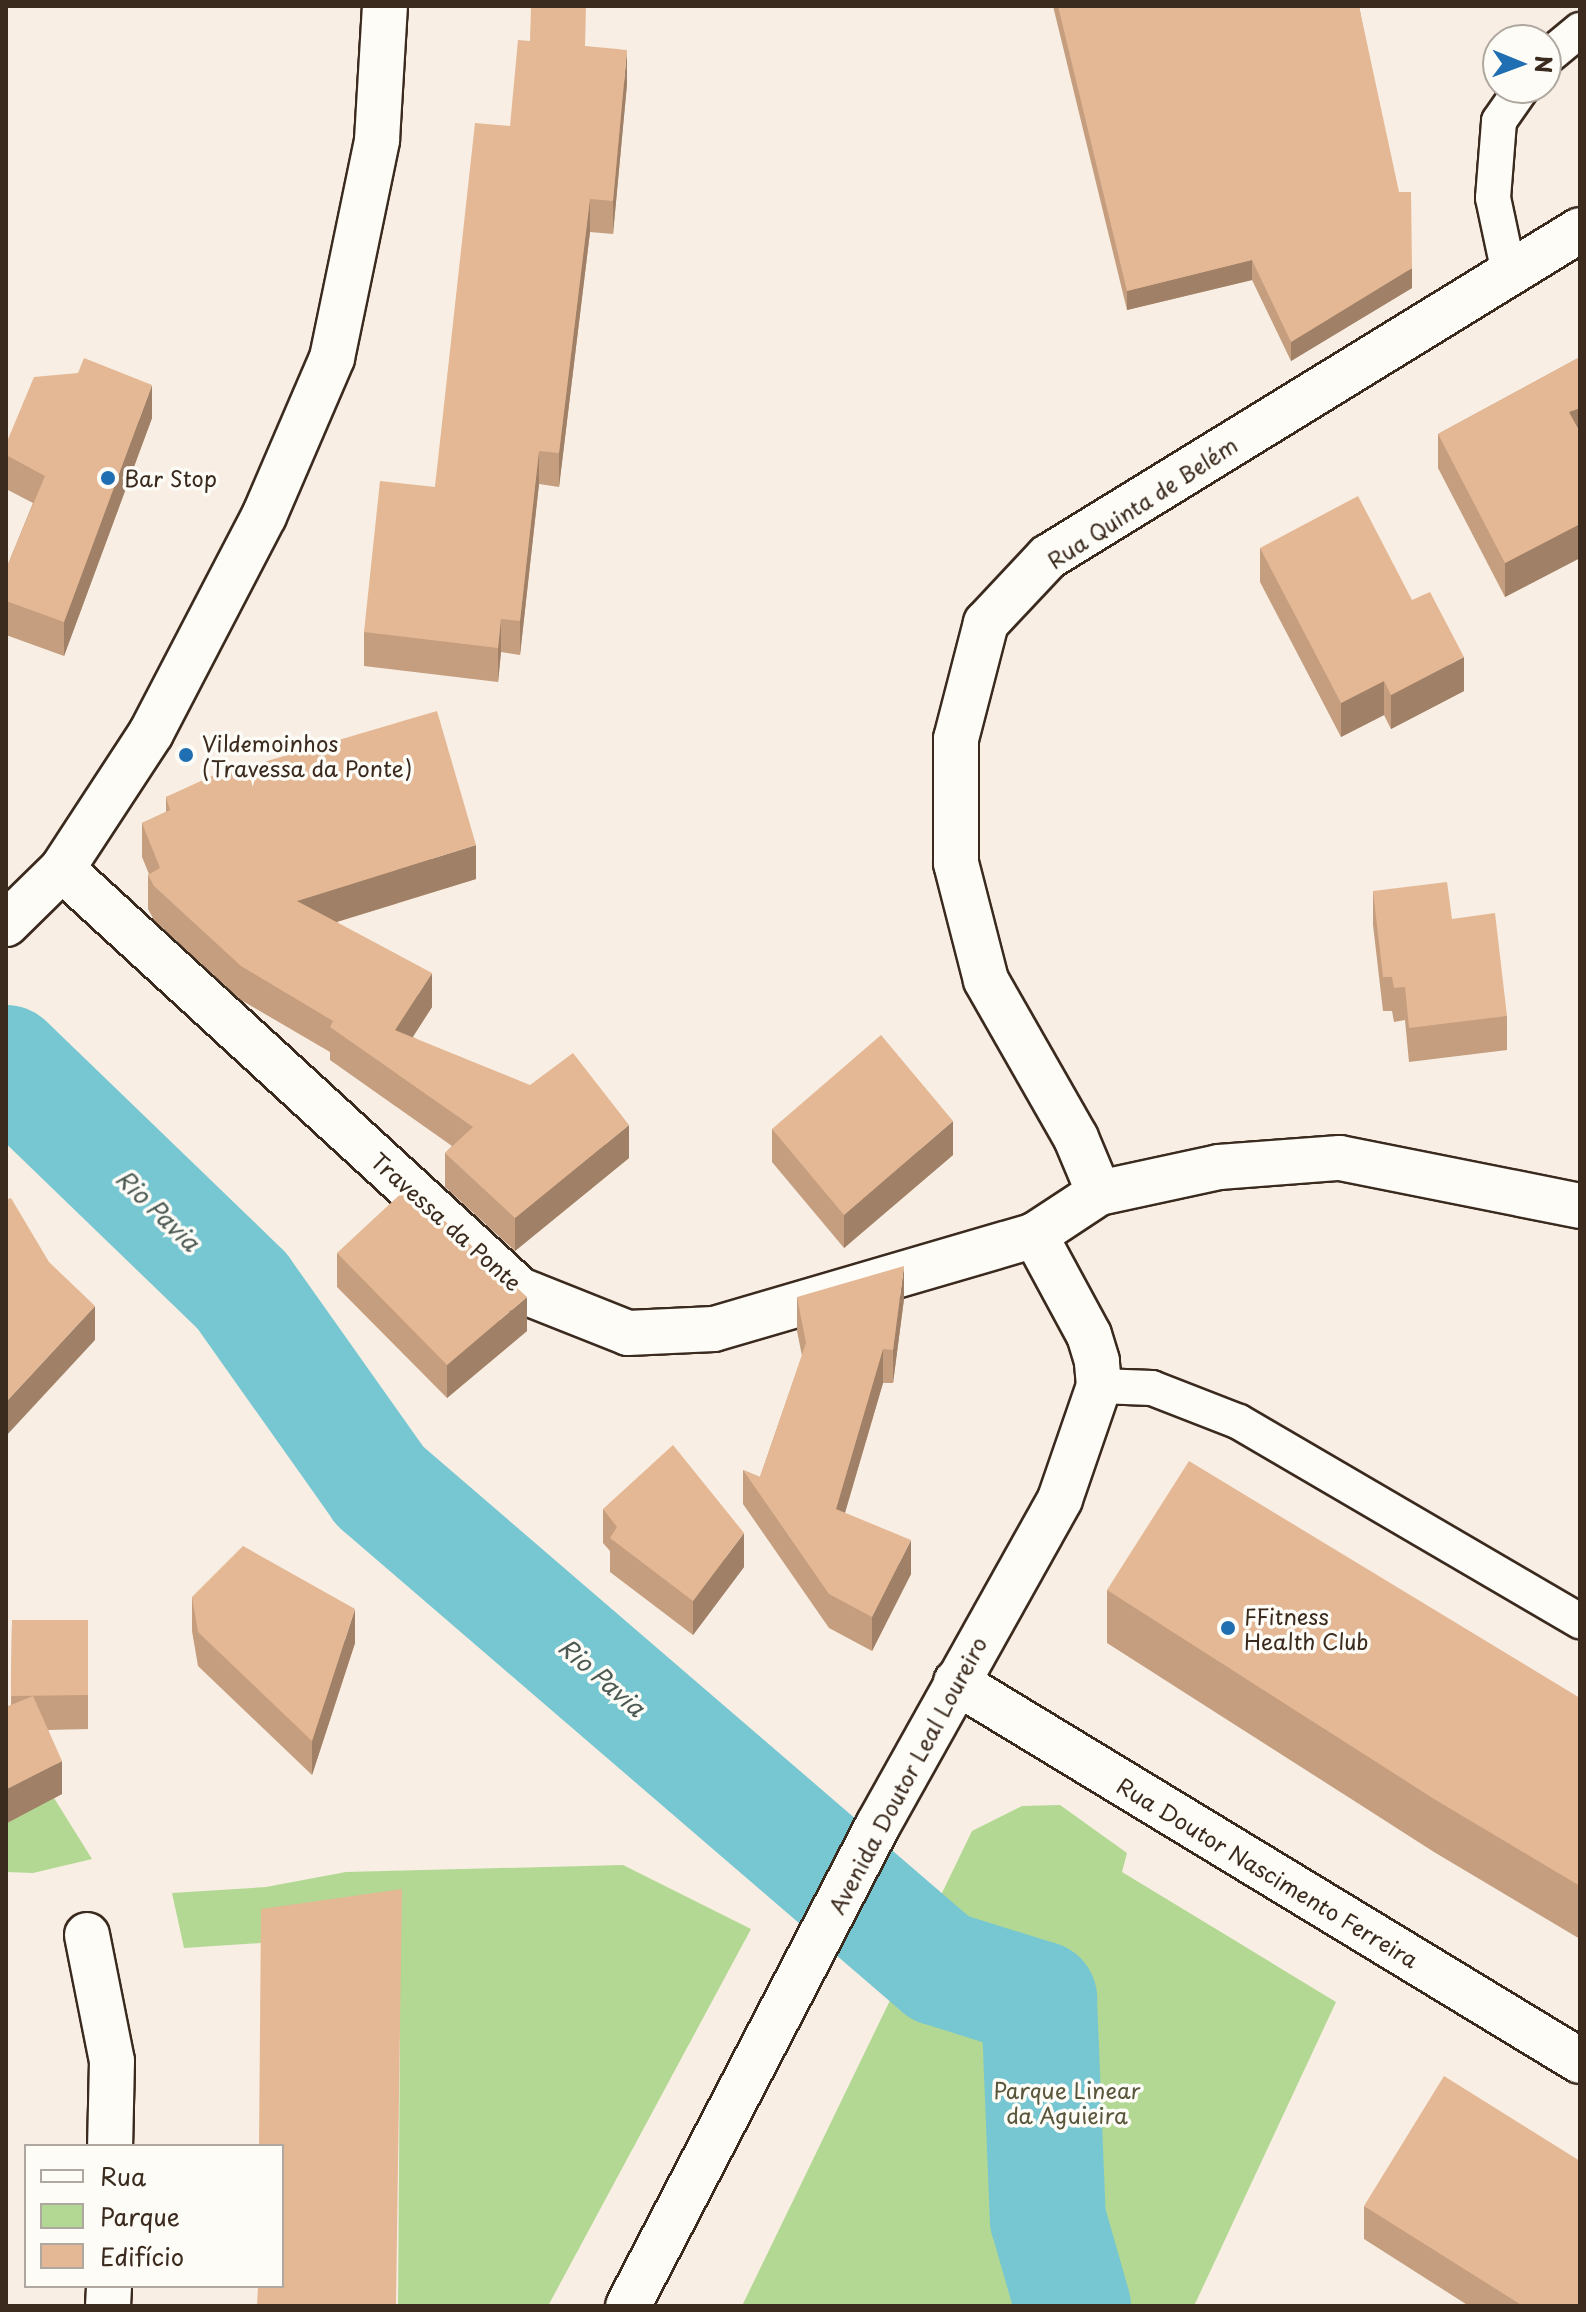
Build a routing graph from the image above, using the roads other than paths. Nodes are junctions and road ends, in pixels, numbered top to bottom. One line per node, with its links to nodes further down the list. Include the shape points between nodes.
1 (385, 6): 7 (street, via 377,140 332,358 264,516 186,671)
2 (1580, 30): 3 (lane)
3 (1562, 45)
4 (1511, 104): 6 (lane, via 1499,121 1493,198)
5 (1580, 230): 6 (street, Rua Quinta de Belém)
6 (1509, 273): 9 (street, Rua Quinta de Belém, via 1048,557 986,623 956,739 956,863 986,980 1076,1138)
7 (62, 869): 8 (street); 11 (street, Travessa da Ponte, via 520,1290 628,1333 714,1329)
8 (18, 912)
9 (1099, 1193): 10 (street, via 1219,1167 1340,1158); 11 (street, Travessa da Ponte)
10 (1580, 1206)
11 (1035, 1235): 12 (street, via 1089,1335)
12 (1099, 1386): 13 (lane, via 1152,1388 1239,1422); 14 (street, Avenida Doutor Leal Loureiro, via 1060,1499)
13 (1580, 1621)
14 (956, 1682): 16 (street, Rua Doutor Nascimento Ferreira); 18 (street, Avenida Doutor Leal Loureiro)
15 (87, 1935): 17 (street, via 112,2061)
16 (1580, 2061)
17 (110, 2144)
18 (628, 2306)

